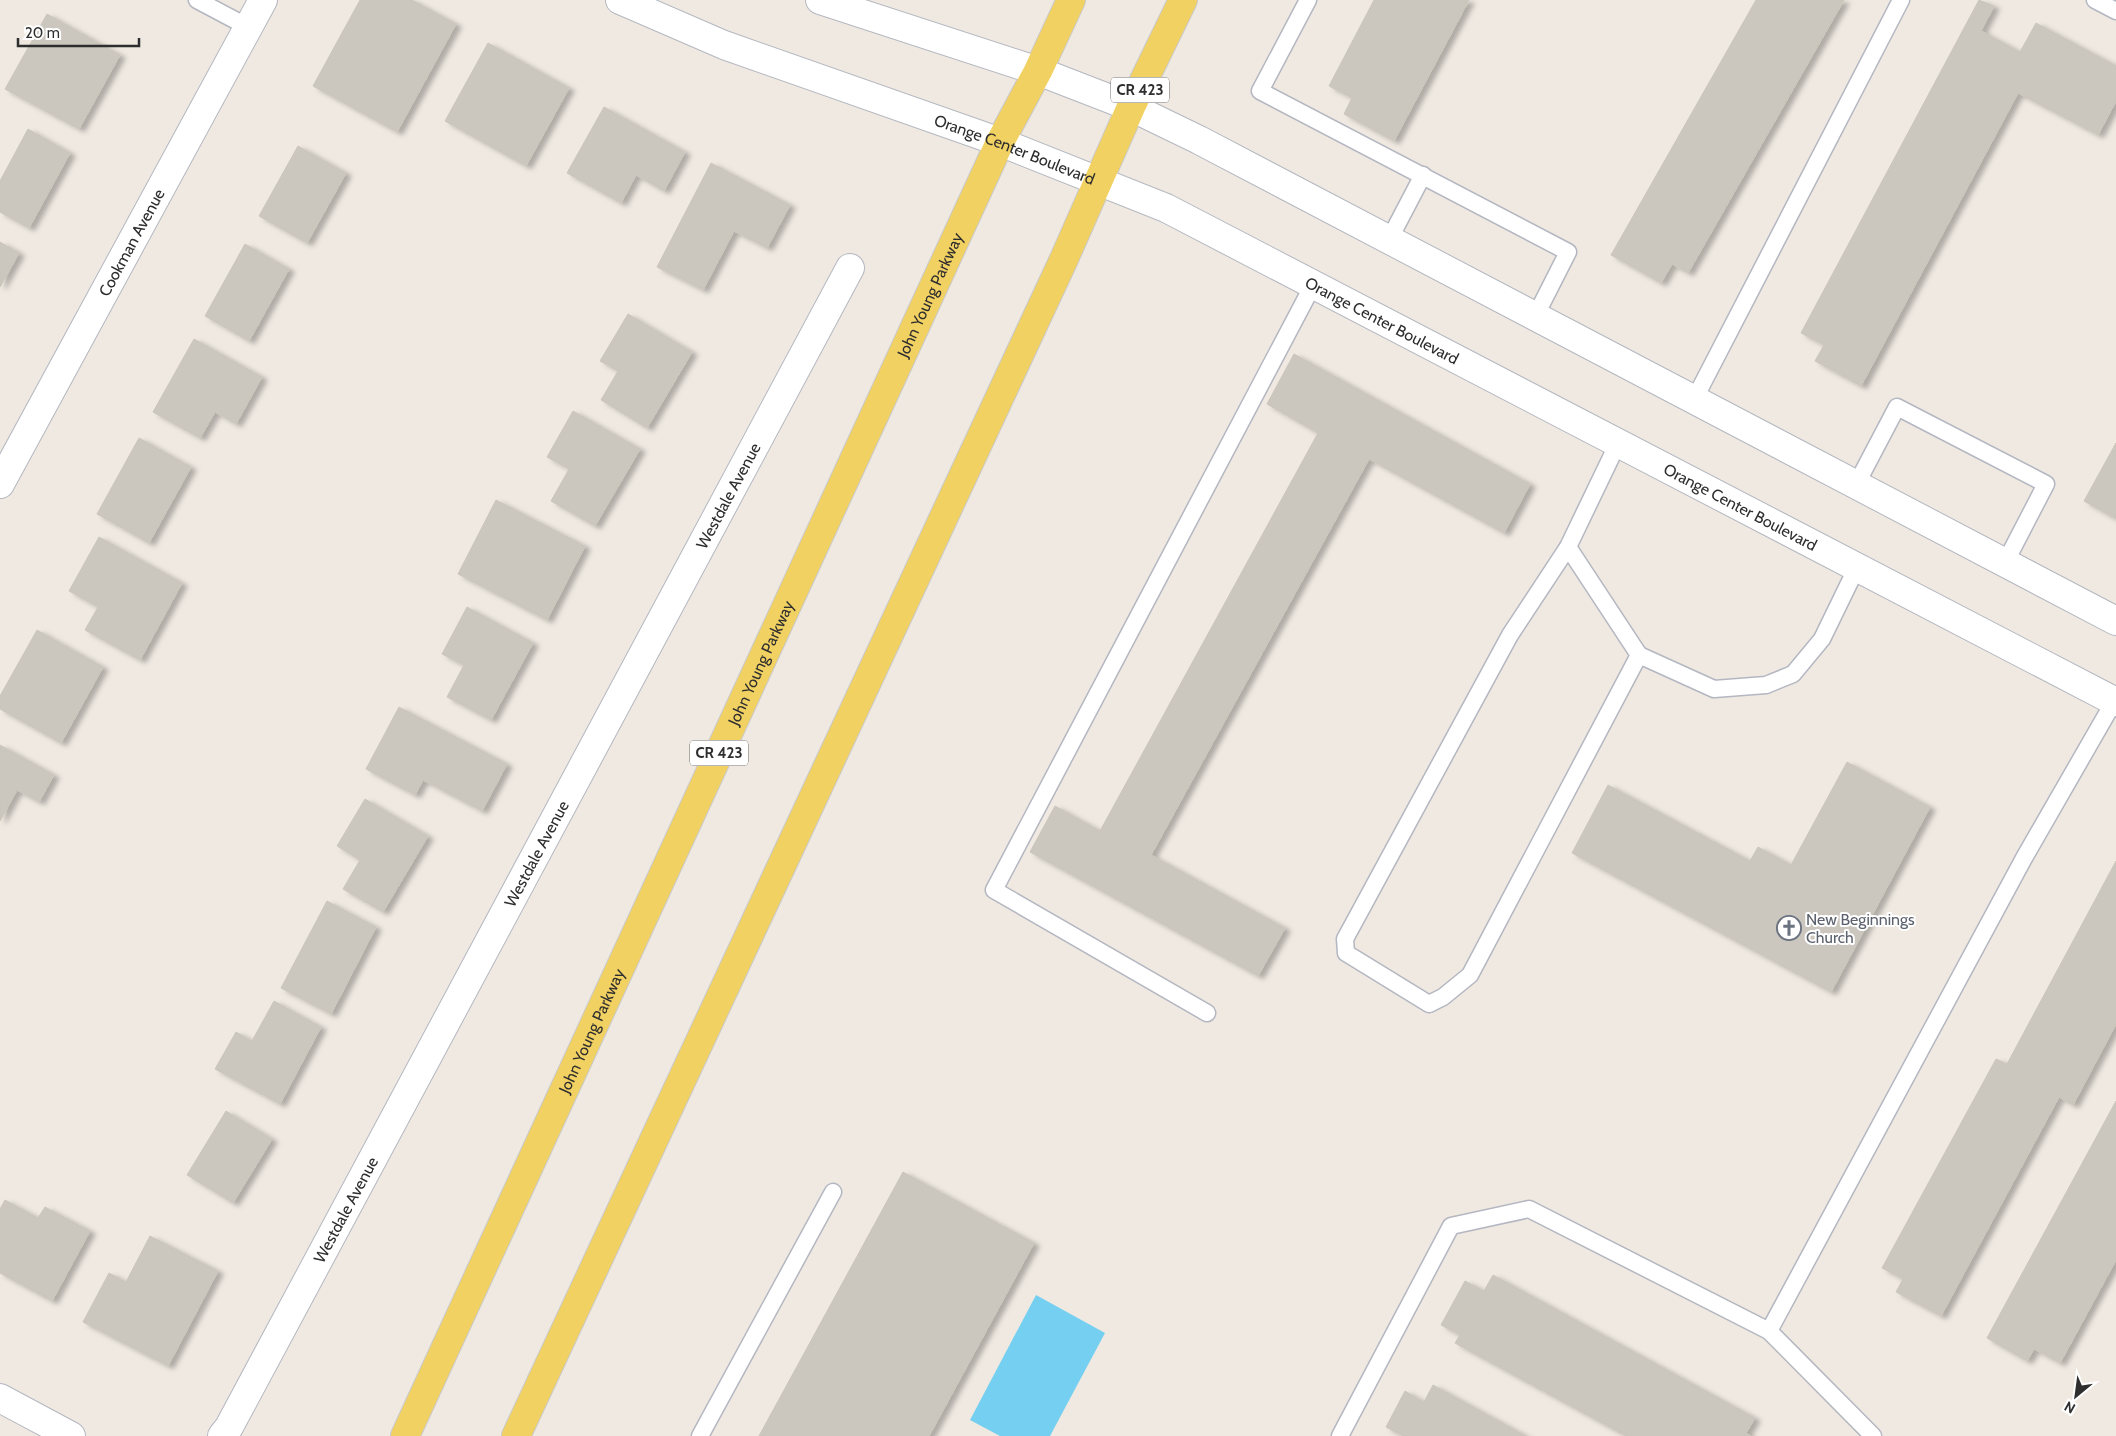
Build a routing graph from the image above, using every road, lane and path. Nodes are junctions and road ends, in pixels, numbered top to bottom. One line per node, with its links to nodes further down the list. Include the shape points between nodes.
1 (197, 0): 11 (lane)
2 (263, 0): 11 (street, Cookman Avenue)
3 (620, 0): 14 (street, Orange Center Boulevard, via 724,45)
4 (820, 0): 12 (street)
5 (1071, 0): 12 (main road, John Young Parkway / CR 423)
6 (1182, 0): 13 (main road, CR 423)
7 (1308, 0): 15 (lane, via 1260,91)
8 (1901, 0): 21 (lane)
9 (2095, 0): 10 (lane)
10 (2116, 11)
11 (248, 27): 23 (street, Cookman Avenue)
12 (1038, 71): 13 (street); 14 (main road, John Young Parkway / CR 423)
13 (1131, 107): 16 (main road, CR 423); 17 (street)
14 (1000, 142): 16 (street, Orange Center Boulevard); 37 (main road, John Young Parkway / CR 423)
15 (1423, 175): 17 (lane); 20 (lane, via 1568,252)
16 (1100, 181): 19 (street, Orange Center Boulevard, via 1166,208); 38 (main road, CR 423)
17 (1389, 240): 20 (street)
18 (850, 268): 36 (street, Westdale Avenue)
19 (1313, 285): 22 (street, Orange Center Boulevard); 31 (lane, via 994,890)
20 (1535, 317): 21 (street)
21 (1694, 400): 24 (street)
22 (1618, 443): 25 (lane); 27 (street, Orange Center Boulevard)
23 (0, 484)
24 (1856, 485): 26 (street); 26 (lane, via 1897,407 2046,484)
25 (1568, 547): 29 (lane); 29 (lane, via 1510,635 1345,939 1346,954 1429,1004 1470,975)
26 (2005, 563): 28 (street)
27 (1857, 567): 29 (lane, via 1822,639 1793,674 1766,686 1714,689); 30 (street, Orange Center Boulevard)
28 (2116, 622)
29 (1638, 655)
30 (2115, 700): 33 (lane, via 2024,858)
31 (1208, 1013)
32 (833, 1192): 39 (lane)
33 (1769, 1331): 40 (lane, via 1529,1209 1451,1226); 41 (lane)
34 (0, 1398): 35 (street)
35 (71, 1436)
36 (222, 1436)
37 (404, 1436)
38 (516, 1436)
39 (700, 1436)
40 (1340, 1436)
41 (1873, 1436)

